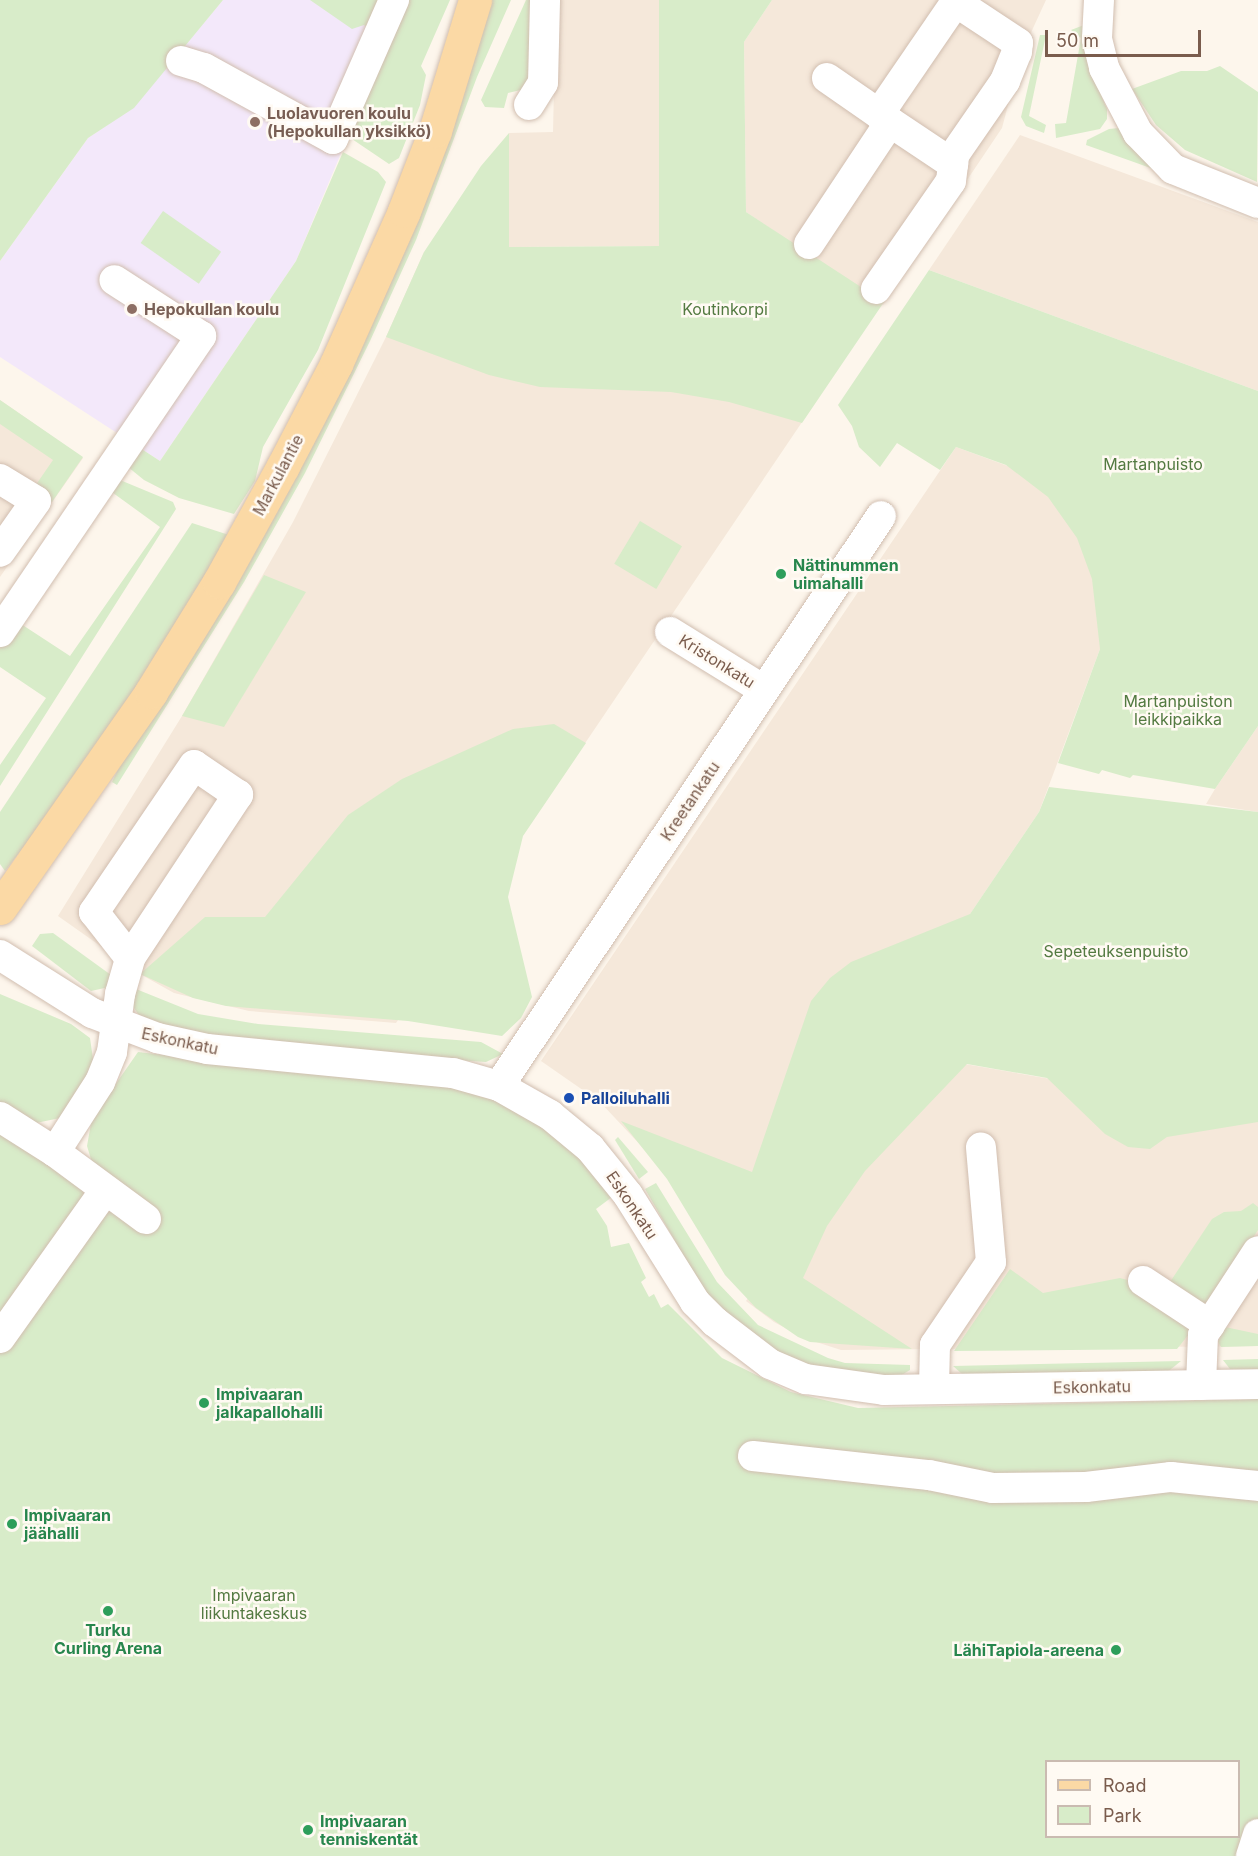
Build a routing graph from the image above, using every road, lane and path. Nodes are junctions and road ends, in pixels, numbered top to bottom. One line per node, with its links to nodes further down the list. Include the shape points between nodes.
1 (394, 0): 6 (street, via 333,139 204,68)
2 (475, 0): 21 (main road, Markulantie, via 438,120 404,211 336,364 288,456 219,582 151,693)
3 (545, 0): 8 (street, via 543,83)
4 (1099, 0): 11 (street, via 1096,29 1104,68 1119,103 1155,153 1173,169)
5 (956, 1): 9 (street); 10 (street, via 1018,43 1010,72 954,155)
6 (181, 61)
7 (827, 78): 9 (street)
8 (529, 105)
9 (885, 118): 10 (street); 12 (street)
10 (952, 164): 14 (street, via 951,181)
11 (1258, 203)
12 (809, 244)
13 (114, 280): 18 (street, via 201,336)
14 (876, 289)
15 (0, 478): 17 (street, via 36,501)
16 (881, 516): 20 (street, Kreetankatu)
17 (0, 552)
18 (0, 632)
19 (670, 632): 20 (street, Kristonkatu)
20 (764, 690): 25 (street, Kreetankatu)
21 (0, 908)
22 (0, 955): 24 (street, Eskonkatu, via 53,991)
23 (130, 958): 23 (street, via 238,795 194,765 94,912); 24 (street)
24 (116, 1024): 25 (street, Eskonkatu, via 207,1049 453,1073); 28 (street, via 108,1065)
25 (499, 1086): 37 (street, Eskonkatu, via 550,1115 591,1149 628,1195 695,1302 750,1351 788,1372 832,1386)
26 (0, 1117): 28 (street)
27 (981, 1147): 37 (street, via 991,1262 935,1346)
28 (55, 1152): 29 (street)
29 (105, 1190): 30 (street); 34 (street)
30 (146, 1219)
31 (1258, 1251): 33 (street)
32 (1143, 1281): 33 (street)
33 (1210, 1325): 36 (street, via 1201,1341)
34 (0, 1338)
35 (1258, 1384): 36 (street, Eskonkatu)
36 (1201, 1385): 37 (street, Eskonkatu)
37 (934, 1388)
38 (753, 1456): 39 (street, via 929,1475 993,1488 1086,1487 1171,1477)
39 (1258, 1486)
40 (1258, 1834): 41 (street)
41 (1251, 1856)

